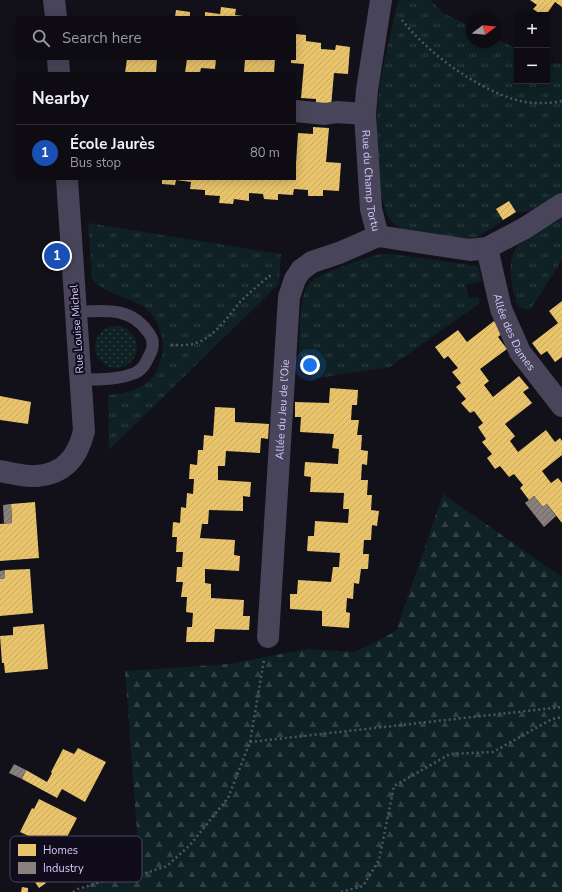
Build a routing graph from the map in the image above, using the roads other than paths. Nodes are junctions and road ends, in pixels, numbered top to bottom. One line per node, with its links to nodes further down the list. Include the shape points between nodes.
1 (54, 0): 3 (street)
2 (381, 0): 7 (street, Rue du Champ Tortu)
3 (56, 16)
4 (58, 60): 5 (street)
5 (59, 72)
6 (296, 111): 7 (street)
7 (365, 114): 10 (street, Rue du Champ Tortu, via 371,209)
8 (67, 180): 12 (street, Rue Louise Michel)
9 (562, 204): 11 (street, Rue du Champ Tortu)
10 (378, 236): 11 (street, Rue du Champ Tortu, via 470,250); 16 (street, Allée du Jeu de l'Oie, via 312,262 301,270 295,279 289,297)
11 (487, 248): 14 (street, Allée des Dames, via 501,309 520,352)
12 (76, 312): 13 (street, Rue Louise Michel); 13 (lane, via 112,311 132,316 143,324 151,336 153,346 146,365 137,372 111,378)
13 (80, 380): 15 (street, Rue Louise Michel, via 84,431 76,454 67,465 55,472 36,476)
14 (562, 406)
15 (0, 471)
16 (268, 637)

